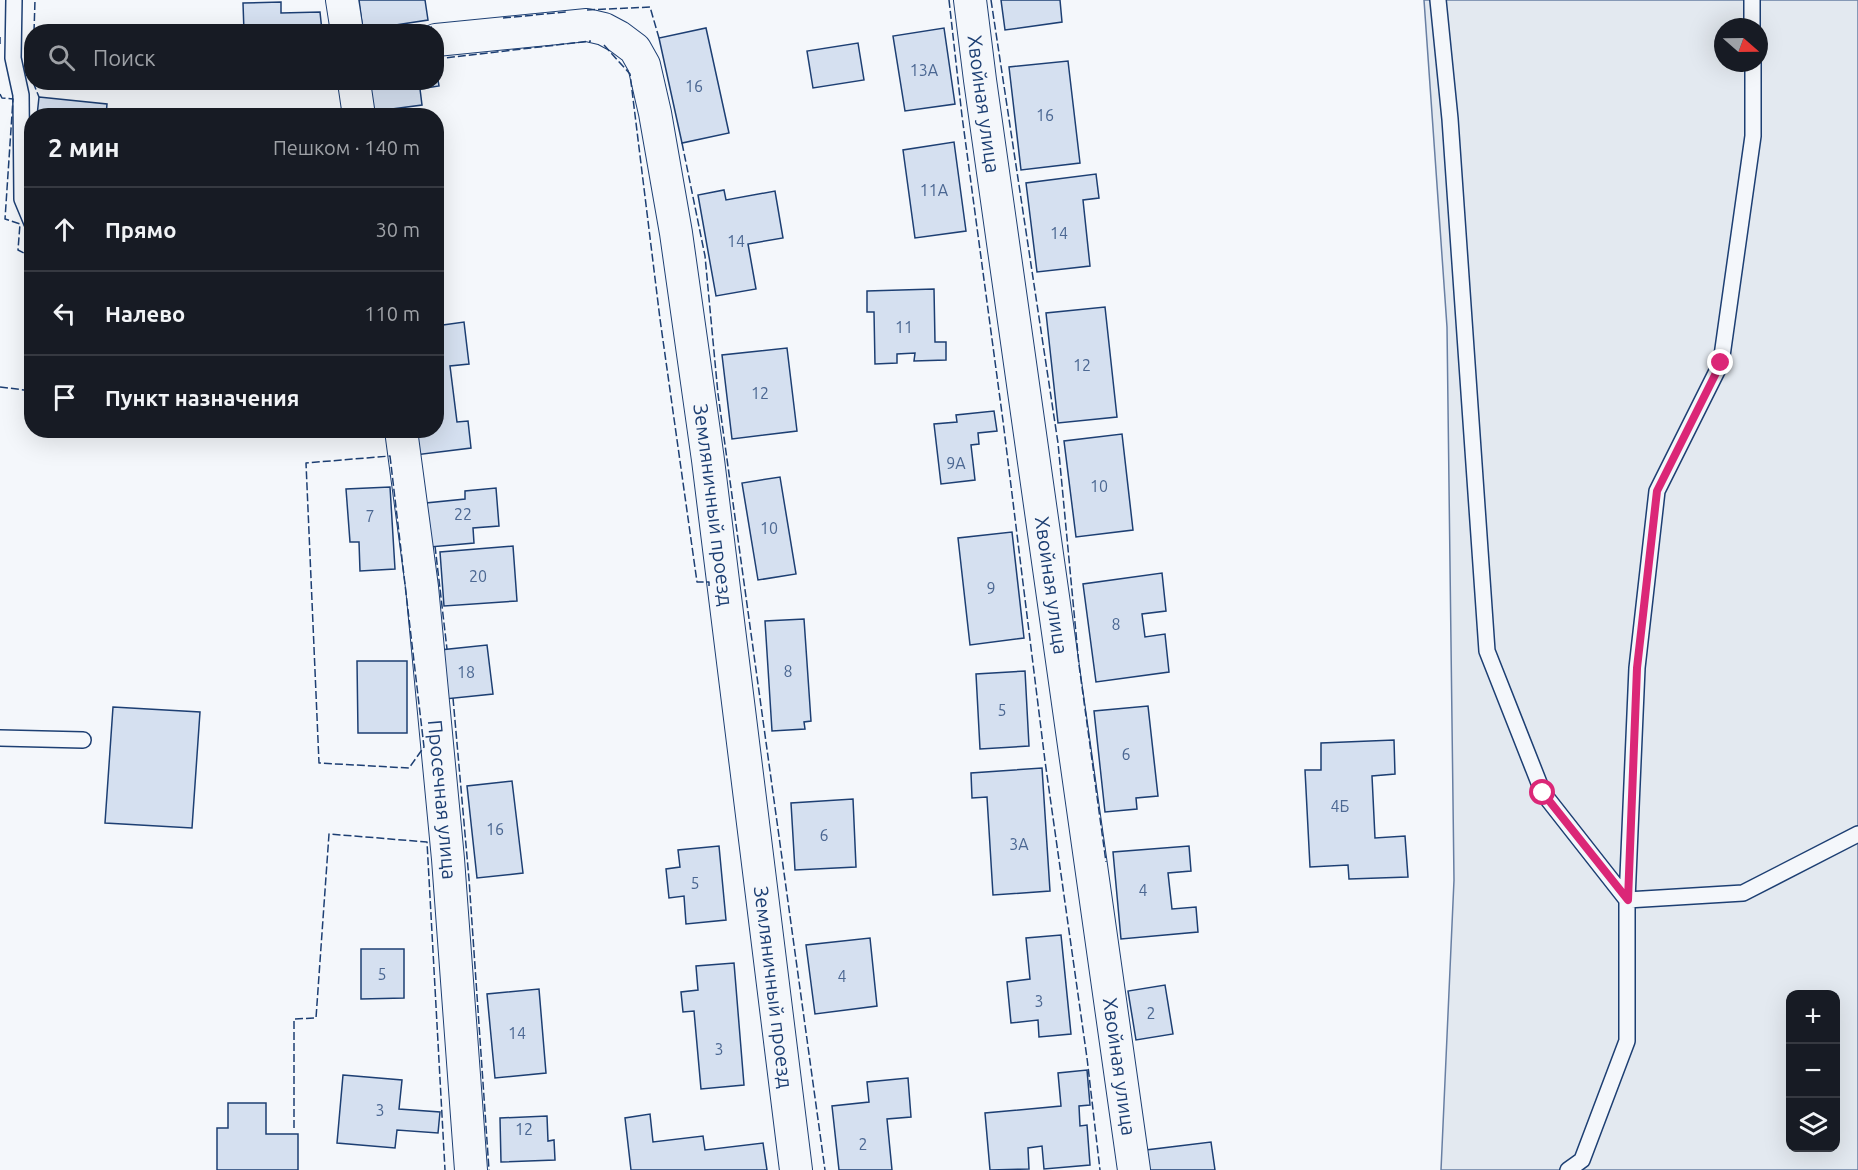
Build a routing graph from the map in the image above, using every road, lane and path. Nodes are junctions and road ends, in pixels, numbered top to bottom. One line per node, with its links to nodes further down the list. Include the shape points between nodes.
1 (14, 0): 12 (lane, via 13,58 21,95)
2 (342, 0): 7 (street)
3 (970, 0): 20 (street, Хвойная улица)
4 (1438, 0): 17 (lane, via 1487,651 1543,793)
5 (1752, 0): 6 (lane)
6 (1752, 18)
7 (346, 24)
8 (444, 39): 19 (street, Земляничный проезд, via 587,25 619,37 634,49 644,65 676,233 708,460)
9 (1753, 72): 17 (lane, via 1753,136 1721,363 1657,491 1637,668)
10 (355, 90): 11 (street)
11 (358, 108)
12 (24, 204)
13 (402, 438): 18 (street, Просечная улица, via 422,587 448,859)
14 (0, 738): 15 (lane)
15 (83, 740)
16 (1858, 834): 17 (lane, via 1743,893)
17 (1628, 900): 21 (lane, via 1627,1041 1582,1160)
18 (471, 1170)
19 (796, 1170)
20 (1134, 1170)
21 (1568, 1170)

